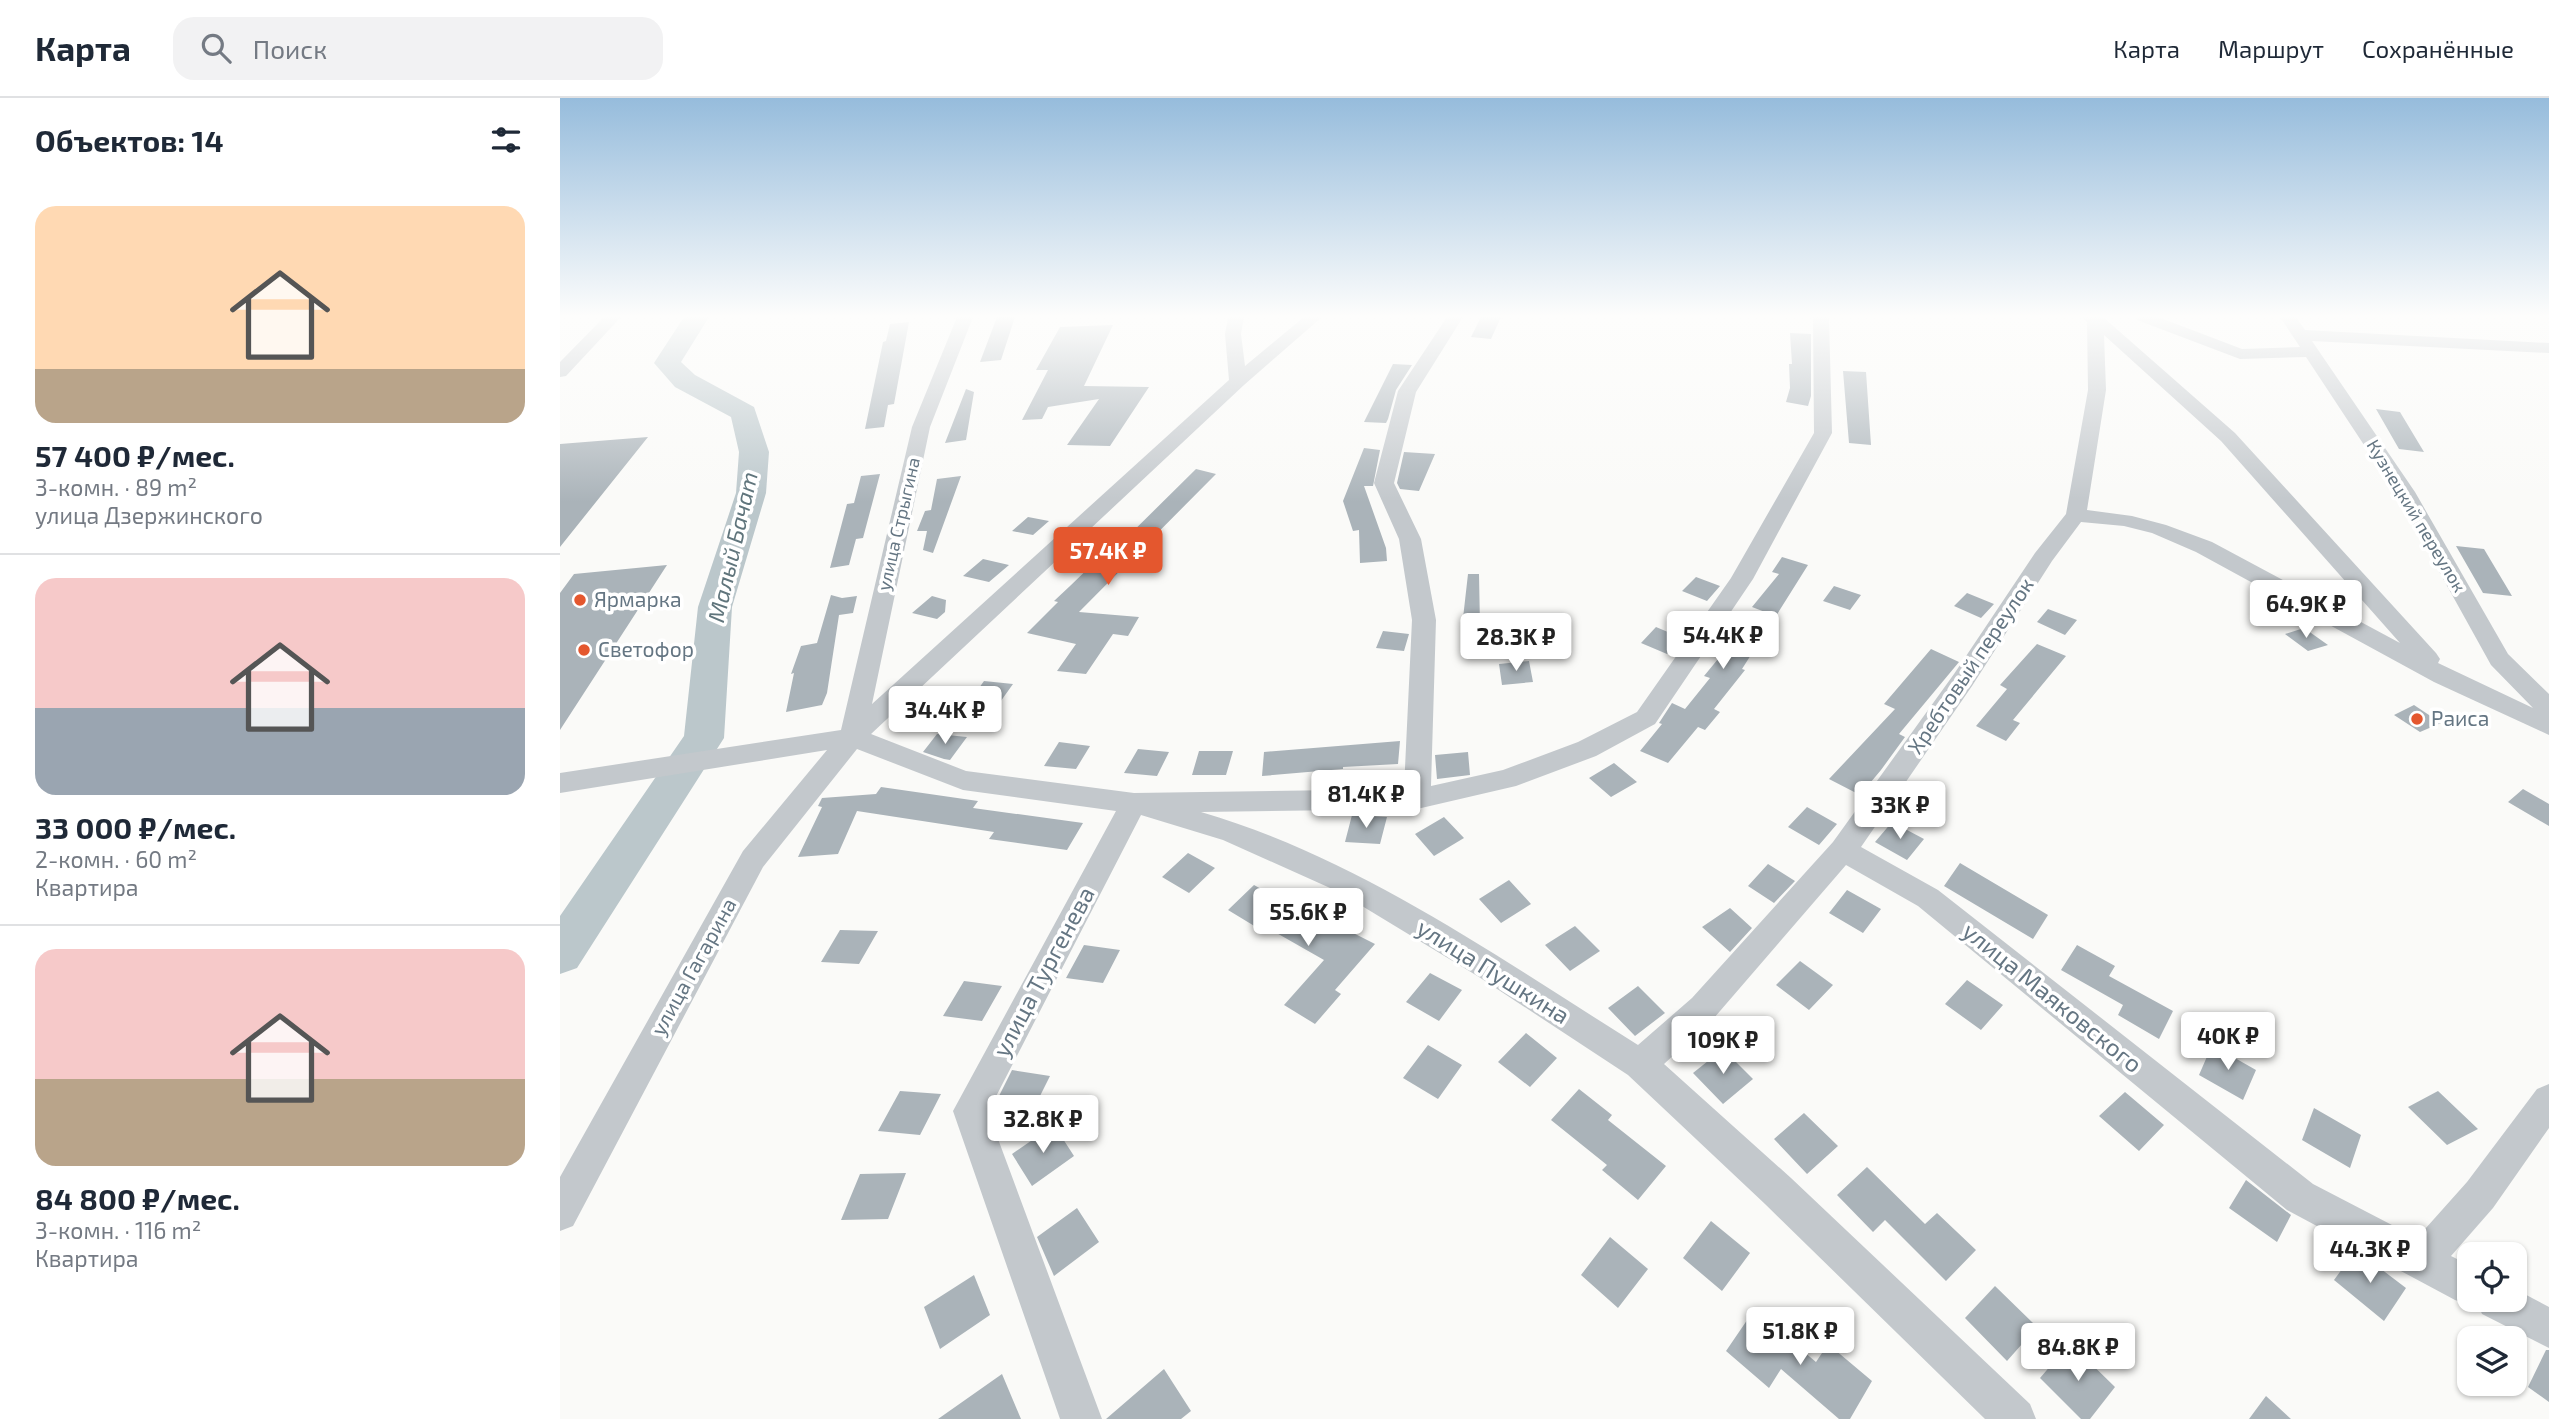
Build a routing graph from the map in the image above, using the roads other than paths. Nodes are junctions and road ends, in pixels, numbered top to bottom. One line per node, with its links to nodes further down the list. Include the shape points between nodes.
1 (940, 379): 13 (street, улица Стрыгина, via 921,427)
2 (1241, 379): 8 (street, улица Гагарина)
3 (1417, 379): 15 (street, via 1407,391 1384,483 1410,539 1424,620)
4 (1822, 379): 15 (street, via 1823,433 1742,579 1646,718 1587,749 1507,779)
5 (2096, 379): 9 (street)
6 (2161, 379): 10 (street, via 2228,438)
7 (2331, 379): 11 (street, Кузнецкий переулок, via 2406,492 2499,659)
8 (1238, 381): 13 (street, улица Гагарина)
9 (2076, 515): 10 (street, via 2125,520 2204,547); 17 (street, Хребтовый переулок)
10 (2443, 676): 12 (street)
11 (2549, 709)
12 (2549, 726)
13 (852, 737): 14 (street); 16 (street, улица Пушкина, via 963,780); 20 (street, улица Гагарина, via 753,859)
14 (560, 782)
15 (1417, 799): 16 (street)
16 (1134, 803): 18 (street, улица Пушкина, via 1231,832 1349,884); 25 (street, улица Тургенева, via 970,1111)
17 (1843, 850): 18 (street, Хребтовый переулок, via 1703,1008); 21 (street, улица Маяковского, via 1928,898 2300,1196)
18 (1640, 1064): 26 (street, улица Пушкина)
19 (2549, 1100): 21 (street, via 2480,1195)
20 (560, 1213)
21 (2421, 1261): 22 (street, улица Маяковского)
22 (2457, 1280)
23 (2519, 1312): 24 (street)
24 (2549, 1328)
25 (1081, 1419)
26 (2015, 1419)

